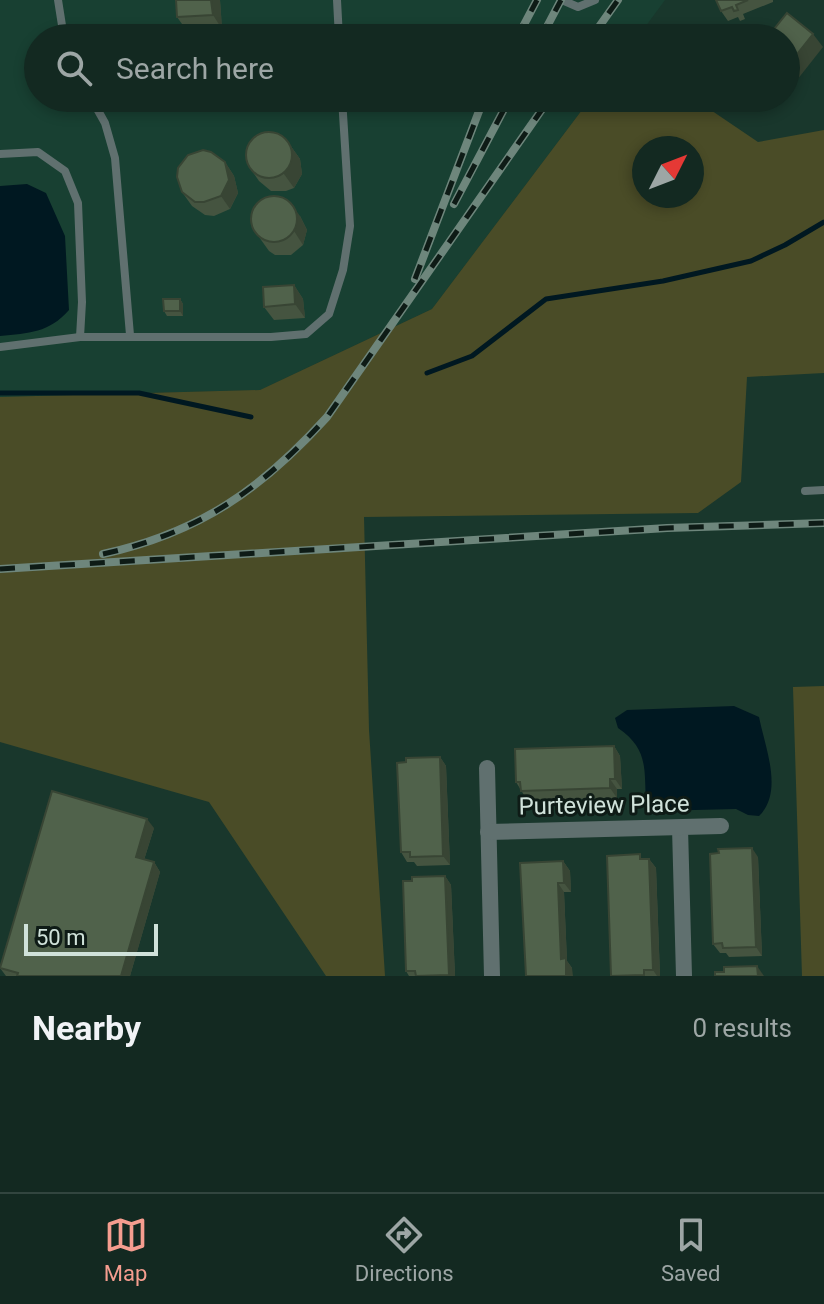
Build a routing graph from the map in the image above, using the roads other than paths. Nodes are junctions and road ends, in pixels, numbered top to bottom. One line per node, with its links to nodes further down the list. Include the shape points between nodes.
1 (58, 0): 5 (lane)
2 (337, 0): 6 (lane)
3 (562, 0): 4 (lane, via 578,7)
4 (595, 0)
5 (62, 24)
6 (338, 24)
7 (99, 112): 10 (lane, via 115,158)
8 (343, 112): 10 (lane, via 350,226 329,314 306,334)
9 (0, 154): 11 (lane, via 38,152 65,171 78,203)
10 (130, 335): 11 (lane)
11 (80, 337): 12 (lane)
12 (0, 347)
13 (824, 490): 14 (lane)
14 (805, 491)
15 (487, 768): 18 (street)
16 (721, 826): 17 (street, Purteview Place)
17 (680, 828): 18 (street, Purteview Place); 20 (street)
18 (488, 832): 19 (street)
19 (492, 976)
20 (684, 976)

